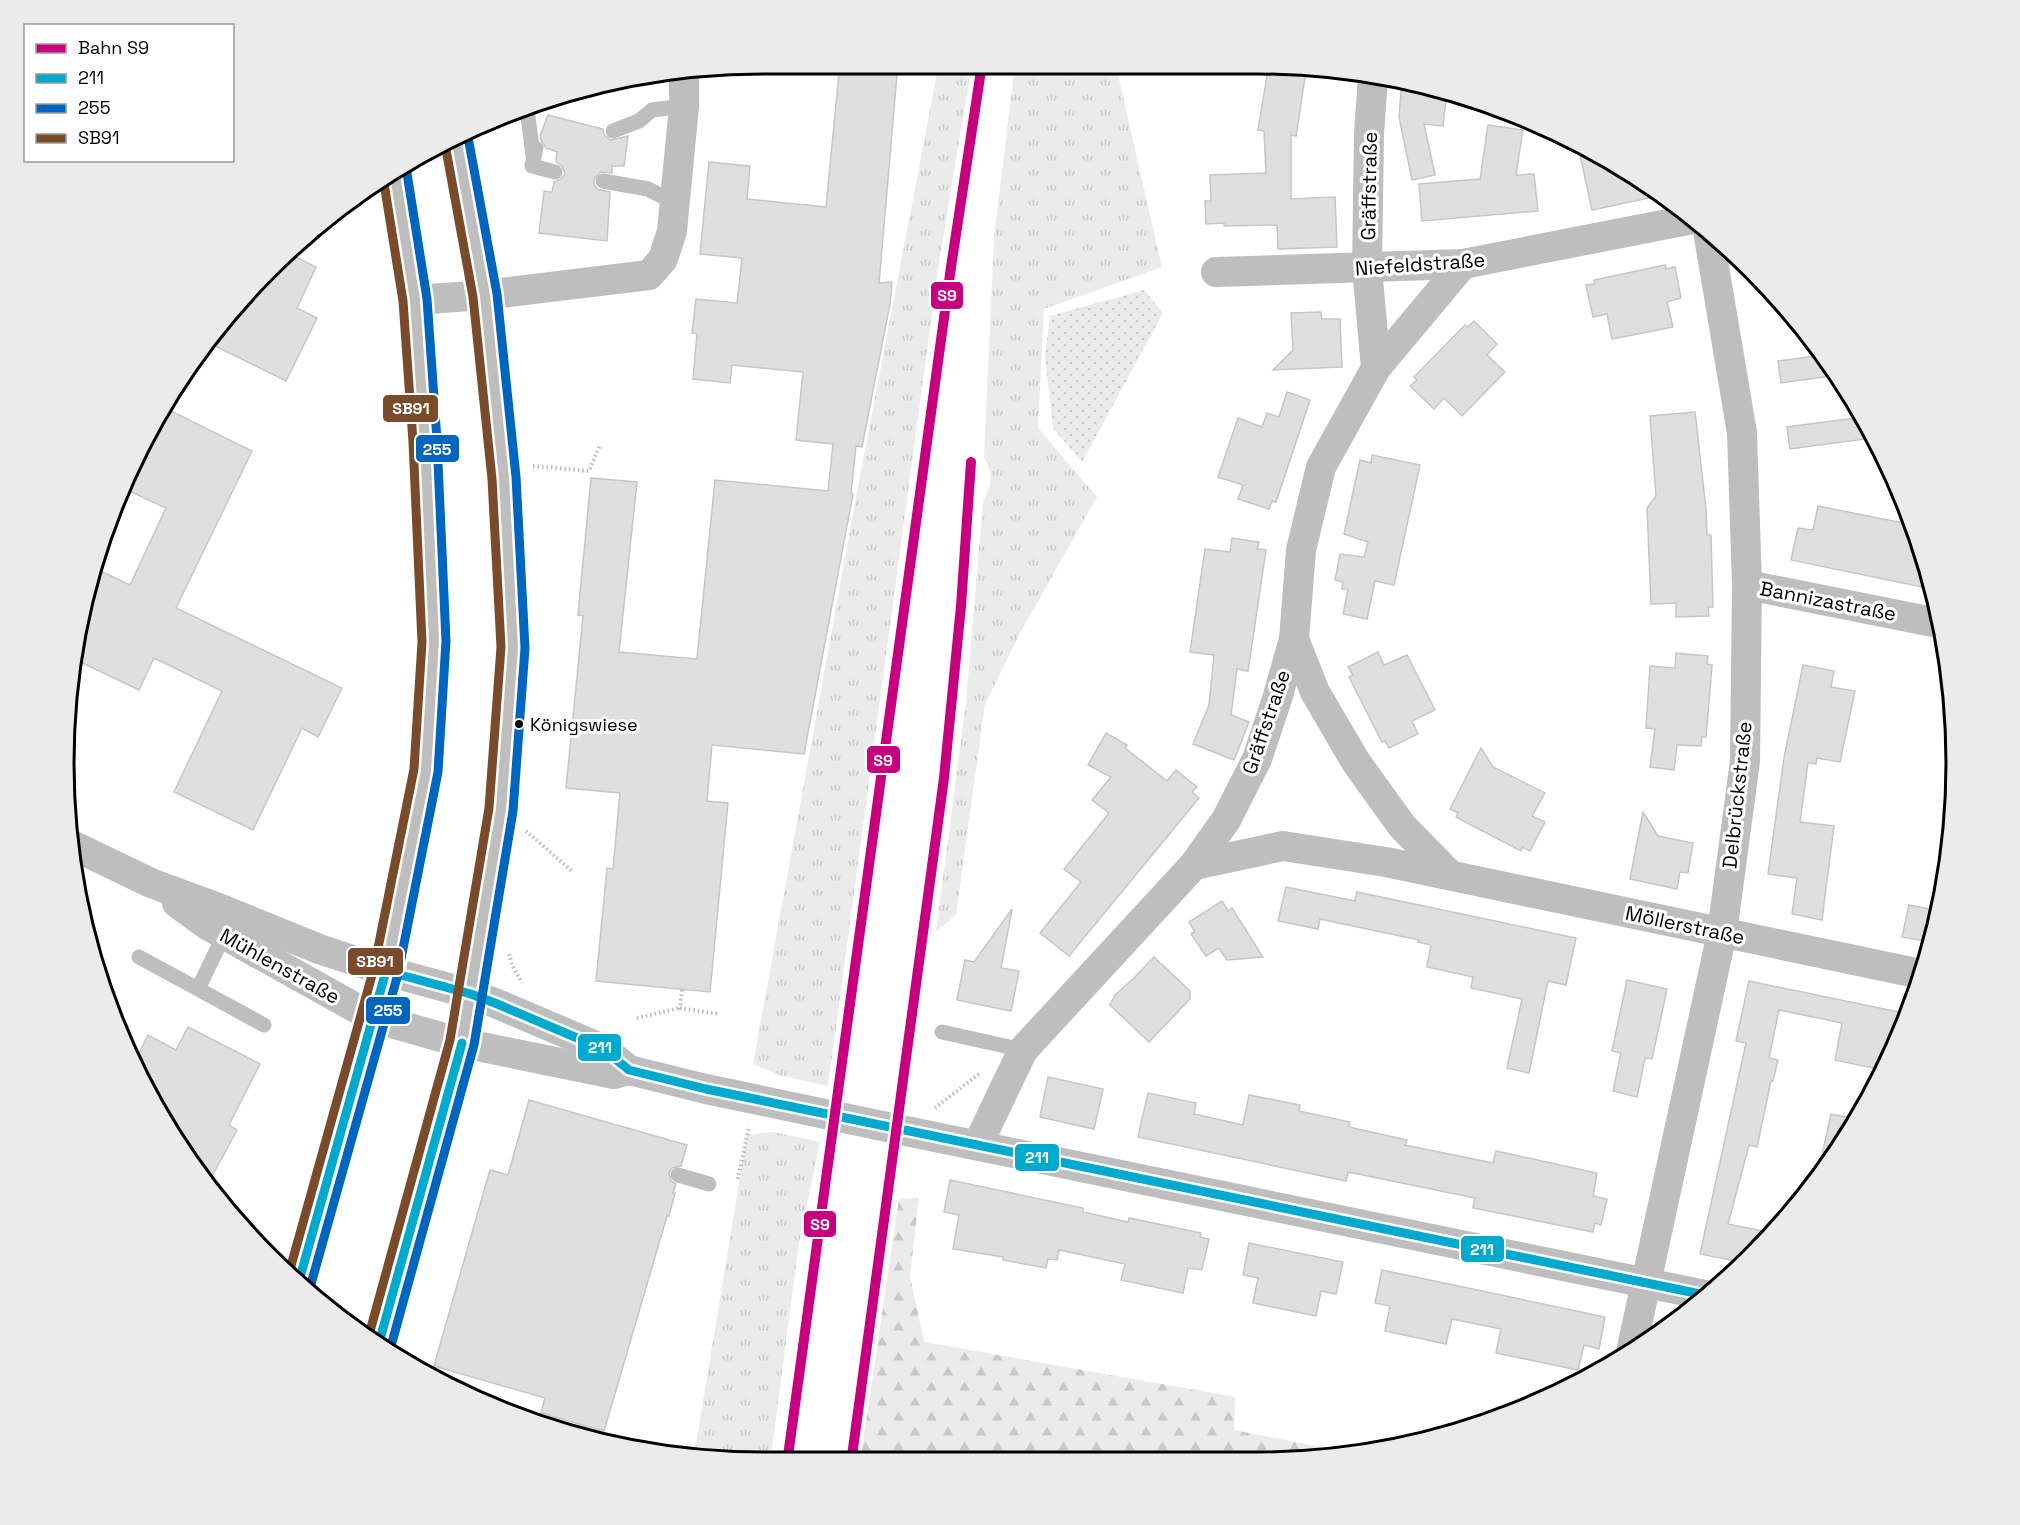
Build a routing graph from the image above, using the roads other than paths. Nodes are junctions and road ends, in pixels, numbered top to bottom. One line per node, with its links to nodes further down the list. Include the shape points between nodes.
1 (684, 78): 3 (street)
2 (1372, 84): 14 (street, Gräffstraße)
3 (684, 106): 5 (lane, via 652,110 639,121); 10 (street)
4 (528, 115): 7 (lane, via 535,150 532,166)
5 (613, 131)
6 (457, 145): 16 (main road)
7 (555, 172)
8 (396, 180): 17 (main road)
9 (603, 181): 10 (lane, via 648,189)
10 (675, 203): 16 (street, via 663,259 649,275)
11 (1683, 221): 13 (street, Niefeldstraße)
12 (1709, 241): 19 (street, Delbrückstraße, via 1742,433)
13 (1463, 264): 14 (street, Niefeldstraße); 18 (street, Gräffstraße)
14 (1367, 268): 15 (street, Niefeldstraße); 18 (street, Gräffstraße)
15 (1216, 272)
16 (485, 295): 17 (street); 32 (main road, via 504,478 513,647 501,809)
17 (415, 300): 29 (main road, via 434,642 426,771)
18 (1376, 368): 21 (street, Gräffstraße, via 1321,468 1301,550)
19 (1747, 585): 20 (street, Bannizastraße); 26 (street, Delbrückstraße, via 1745,761)
20 (1932, 622)
21 (1294, 639): 23 (street, Gräffstraße, via 1257,759 1226,820); 24 (street, via 1315,692 1356,762 1402,826)
22 (79, 848): 25 (street, Mühlenstraße)
23 (1194, 865): 24 (street, Möllerstraße, via 1283,846); 37 (street, Gräffstraße)
24 (1450, 875): 26 (street, Möllerstraße)
25 (151, 883): 27 (street, Mühlenstraße); 29 (street, Mühlenstraße)
26 (1722, 933): 30 (street, Möllerstraße); 43 (street, Delbrückstraße)
27 (224, 935): 31 (lane); 33 (street, Mühlenstraße)
28 (139, 957): 31 (lane)
29 (386, 971): 32 (street, Mühlenstraße); 33 (main road)
30 (1913, 972)
31 (198, 989): 34 (lane)
32 (471, 994): 36 (main road); 38 (street, Mühlenstraße, via 603,1050)
33 (374, 1018): 36 (street, Mühlenstraße); 42 (main road)
34 (264, 1025)
35 (942, 1032): 37 (lane)
36 (462, 1043): 38 (street, Mühlenstraße, via 614,1074); 45 (main road)
37 (1023, 1050): 39 (street, Gräffstraße)
38 (629, 1070): 39 (street, Mühlenstraße)
39 (978, 1144): 43 (street, Mühlenstraße)
40 (678, 1176): 41 (lane)
41 (709, 1184)
42 (301, 1274)
43 (1645, 1283): 44 (street, Mühlenstraße); 46 (street, Delbrückstraße)
44 (1697, 1293)
45 (382, 1336)
46 (1633, 1340)

